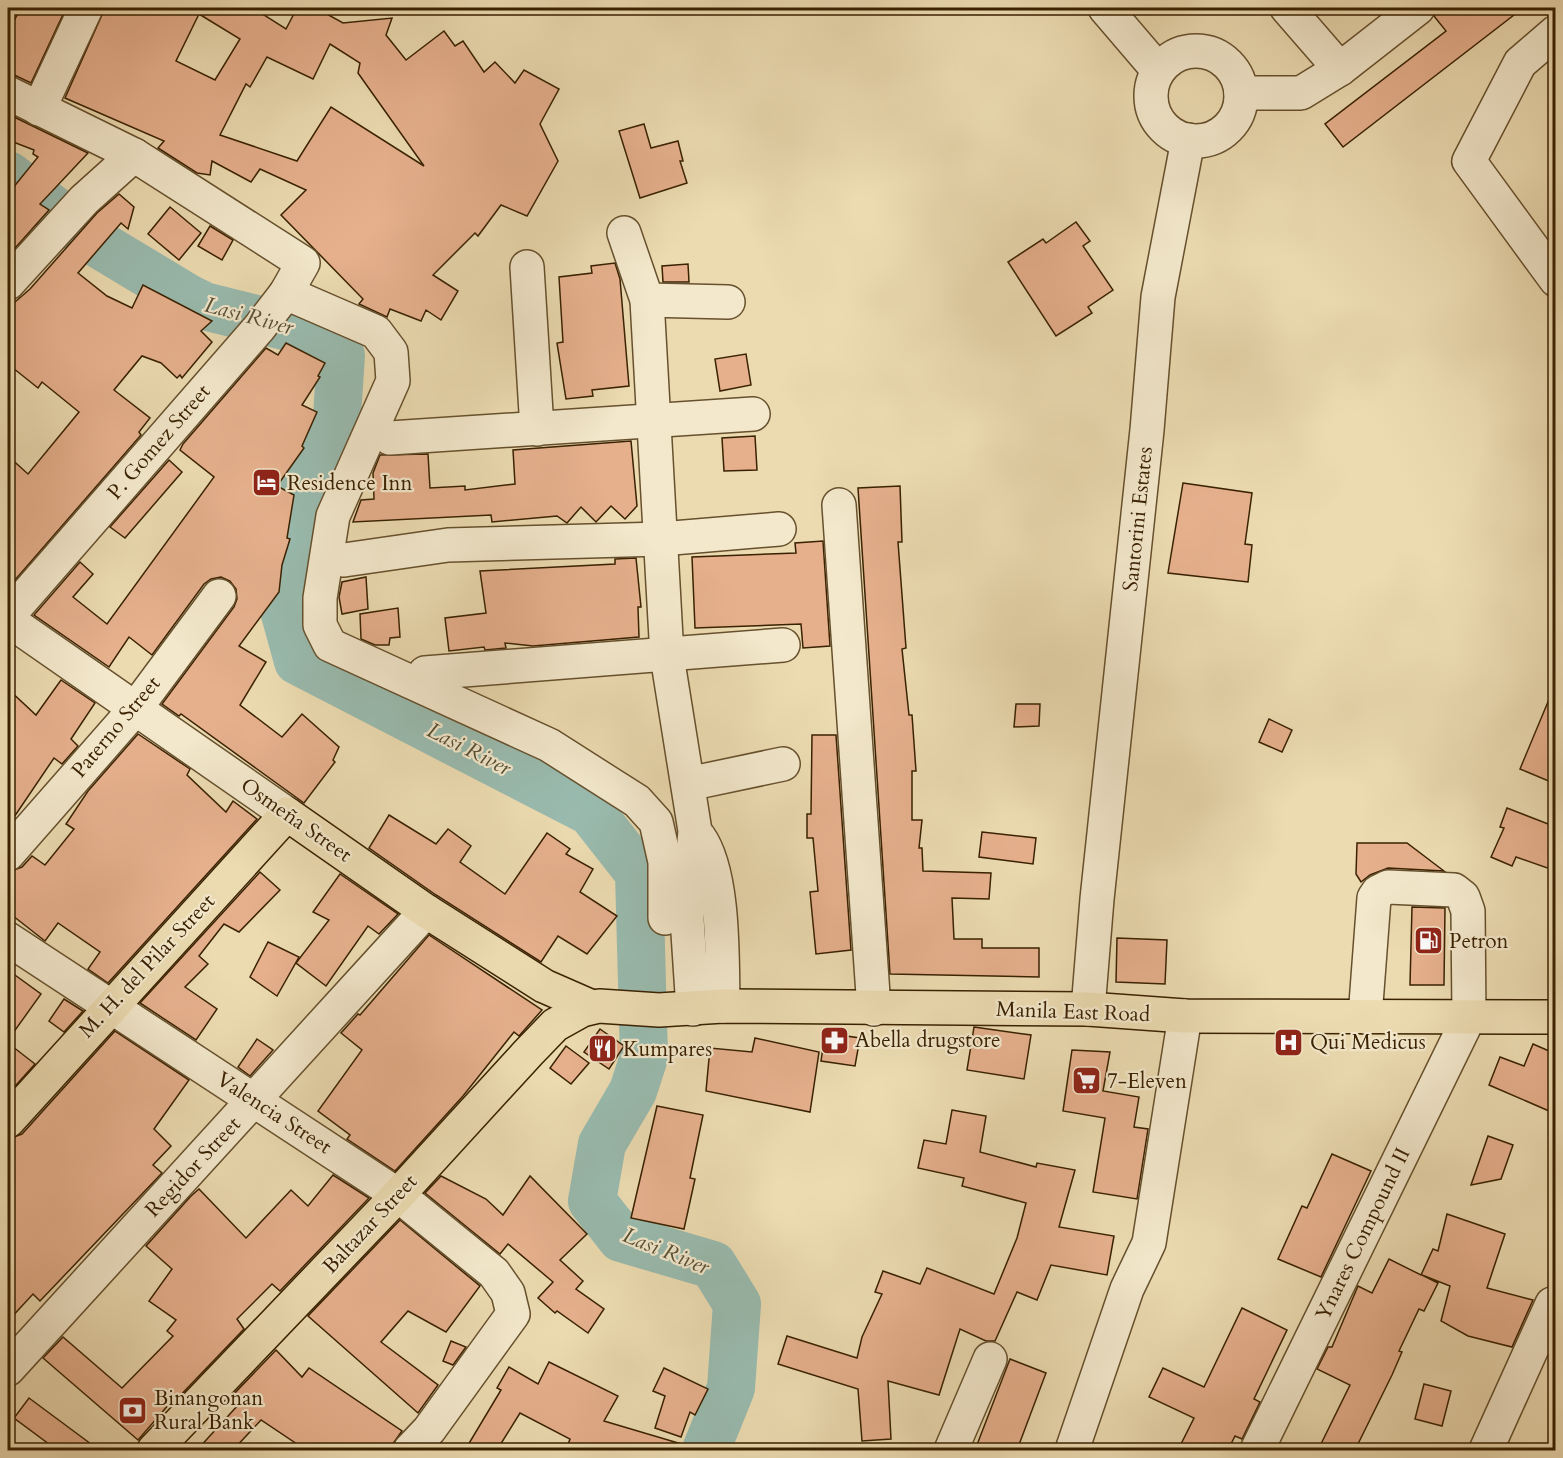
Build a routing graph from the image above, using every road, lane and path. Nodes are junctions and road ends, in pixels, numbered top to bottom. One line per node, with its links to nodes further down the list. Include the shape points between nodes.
1 (86, 8): 10 (street)
2 (1104, 8): 7 (street)
3 (1287, 8): 6 (street)
4 (1418, 8): 6 (street)
5 (1556, 32): 15 (street, via 1520,63 1469,161)
6 (1340, 69): 9 (street, via 1301,93)
7 (1158, 70): 9 (street, via 1176,55 1211,53 1232,69); 11 (street, via 1150,93 1156,118 1176,136)
8 (8, 93): 10 (street)
9 (1241, 93): 11 (street, via 1235,119 1226,129 1202,141)
10 (39, 109): 12 (street)
11 (1188, 140): 45 (street, Santorini Estates, via 1158,297)
12 (134, 155): 16 (street, via 84,201); 19 (street, P. Gomez Street, via 303,263)
13 (624, 233): 17 (street)
14 (527, 267): 22 (street)
15 (1556, 280)
16 (8, 283)
17 (647, 300): 18 (street); 21 (street)
18 (728, 302)
19 (273, 310): 29 (street, P. Gomez Street); 39 (street, via 376,332 391,352 393,381 333,516 320,598 320,625 330,645 549,745 637,801 656,822 665,862)
20 (753, 414): 21 (street)
21 (656, 422): 22 (street); 26 (street)
22 (537, 429): 23 (street)
23 (390, 438)
24 (839, 505): 44 (street)
25 (780, 529): 26 (street)
26 (661, 539): 27 (street, via 448,545); 31 (street)
27 (344, 560)
28 (219, 596): 33 (street, Paterno Street)
29 (8, 618): 33 (street, Osmeña Street)
30 (783, 645): 31 (street)
31 (667, 656): 32 (street); 35 (street)
32 (424, 673)
33 (135, 709): 36 (street, Osmeña Street); 37 (street, Paterno Street)
34 (783, 764): 35 (street)
35 (688, 784): 43 (street, via 695,831 706,847 720,911)
36 (287, 813): 38 (main road, Osmeña Street); 41 (main road, M. H. del Pilar Street)
37 (8, 854)
38 (426, 911): 42 (main road, Osmeña Street, via 544,986); 50 (street, Regidor Street)
39 (665, 918)
40 (8, 939): 41 (street, Valencia Street)
41 (109, 1007): 50 (street, Valencia Street); 51 (main road, M. H. del Pilar Street)
42 (592, 1007): 43 (main road, Manila East Road); 52 (main road, Baltazar Street, via 563,1020 541,1039)
43 (708, 1007): 44 (main road, Manila East Road)
44 (874, 1009): 45 (main road, Manila East Road)
45 (1088, 1009): 46 (main road, Manila East Road)
46 (1185, 1016): 47 (main road, Manila East Road); 59 (street, via 1149,1243 1127,1289)
47 (1365, 1017): 48 (main road, Manila East Road); 48 (street, via 1374,898 1388,888 1454,890 1463,897 1468,910)
48 (1469, 1017): 49 (main road, Manila East Road); 60 (street, Ynares Compound II)
49 (1556, 1017)
50 (255, 1100): 52 (street, Valencia Street); 55 (street, Regidor Street)
51 (8, 1121)
52 (398, 1195): 56 (main road, Baltazar Street); 57 (street, Valencia Street, via 494,1273 508,1293 513,1314 429,1430)
53 (1552, 1304): 61 (street)
54 (990, 1359): 58 (street)
55 (8, 1369)
56 (154, 1450)
57 (410, 1450)
58 (951, 1450)
59 (1072, 1450)
60 (1257, 1450)
61 (1486, 1450)

